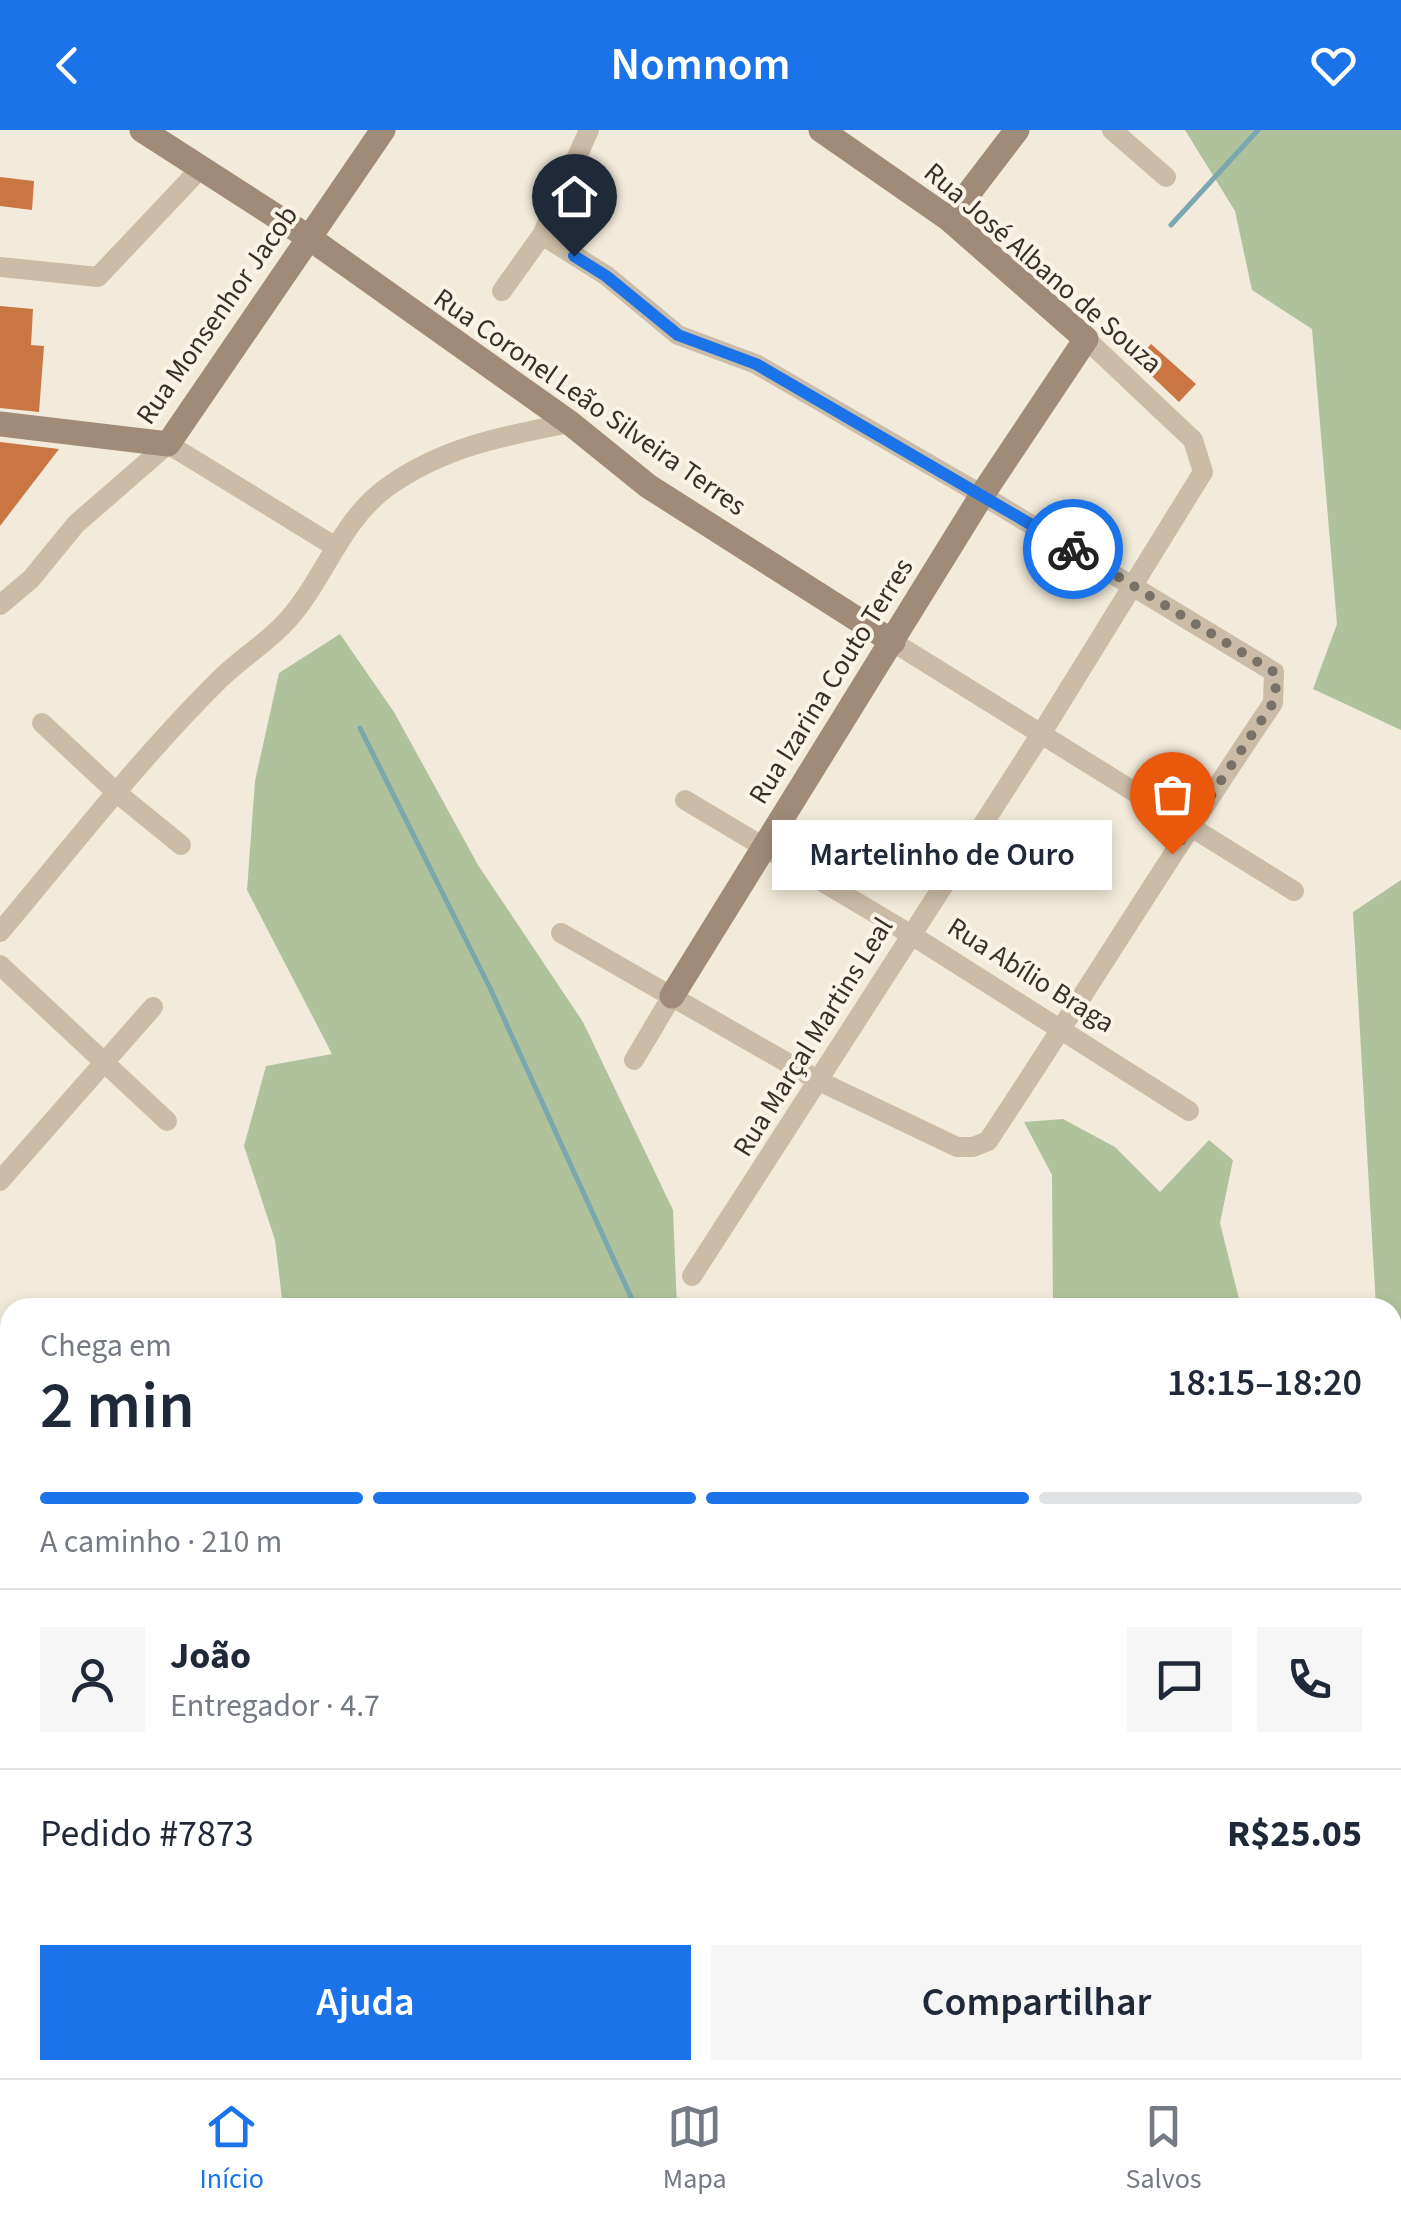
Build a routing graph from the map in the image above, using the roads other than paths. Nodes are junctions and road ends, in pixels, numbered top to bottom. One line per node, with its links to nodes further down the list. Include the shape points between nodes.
1 (142, 130): 7 (street, Rua Coronel Leão Silveira Terres)
2 (383, 130): 11 (street, Rua Monsenhor Jacob)
3 (588, 130): 10 (street)
4 (820, 130): 9 (street, Rua José Albano de Souza)
5 (1018, 130): 9 (street)
6 (1112, 130): 8 (street)
7 (200, 169): 11 (street, Rua Coronel Leão Silveira Terres); 12 (street, via 98,277)
8 (1166, 177)
9 (949, 220): 14 (street, Rua José Albano de Souza)
10 (542, 236): 13 (street); 19 (street, via 606,276 678,335 756,364)
11 (308, 237): 16 (street, Rua Coronel Leão Silveira Terres); 17 (street, Rua Monsenhor Jacob)
12 (0, 267)
13 (502, 291)
14 (1086, 339): 18 (street, Rua José Albano de Souza, via 1193,440); 19 (street, Rua Izarina Couto Terres)
15 (0, 424): 17 (street)
16 (570, 424): 20 (street, via 436,456 382,490); 23 (street, Rua Coronel Leão Silveira Terres, via 648,486)
17 (168, 444): 20 (street); 22 (street, Rua Monsenhor Jacob, via 76,524 32,579)
18 (1203, 472): 21 (street, Rua Marçal Martins Leal)
19 (982, 495): 21 (street); 23 (street, Rua Izarina Couto Terres)
20 (334, 546): 26 (street, via 283,625 220,679)
21 (1132, 584): 25 (street, Rua Marçal Martins Leal); 28 (street, via 1274,672 1273,703)
22 (0, 605)
23 (893, 642): 25 (street); 30 (street, Rua Izarina Couto Terres)
24 (42, 723): 26 (street)
25 (1041, 734): 28 (street); 34 (street, Rua Marçal Martins Leal)
26 (117, 793): 29 (street); 32 (street)
27 (685, 800): 30 (street, Rua Abílio Braga)
28 (1190, 825): 31 (street); 38 (street)
29 (181, 845)
30 (762, 846): 34 (street, Rua Abílio Braga); 36 (street, Rua Izarina Couto Terres)
31 (1294, 890)
32 (0, 932)
33 (561, 933): 36 (street)
34 (910, 934): 38 (street, Rua Abílio Braga); 41 (street, Rua Marçal Martins Leal)
35 (0, 965): 39 (street)
36 (672, 996): 40 (street, Rua Izarina Couto Terres); 41 (street)
37 (153, 1007): 39 (street)
38 (1062, 1029): 41 (street, via 988,1142 973,1147 957,1147); 42 (street, Rua Abílio Braga)
39 (104, 1059): 43 (street); 44 (street)
40 (634, 1060)
41 (818, 1082): 45 (street, Rua Marçal Martins Leal)
42 (1189, 1111)
43 (167, 1122)
44 (0, 1181)
45 (692, 1276)

